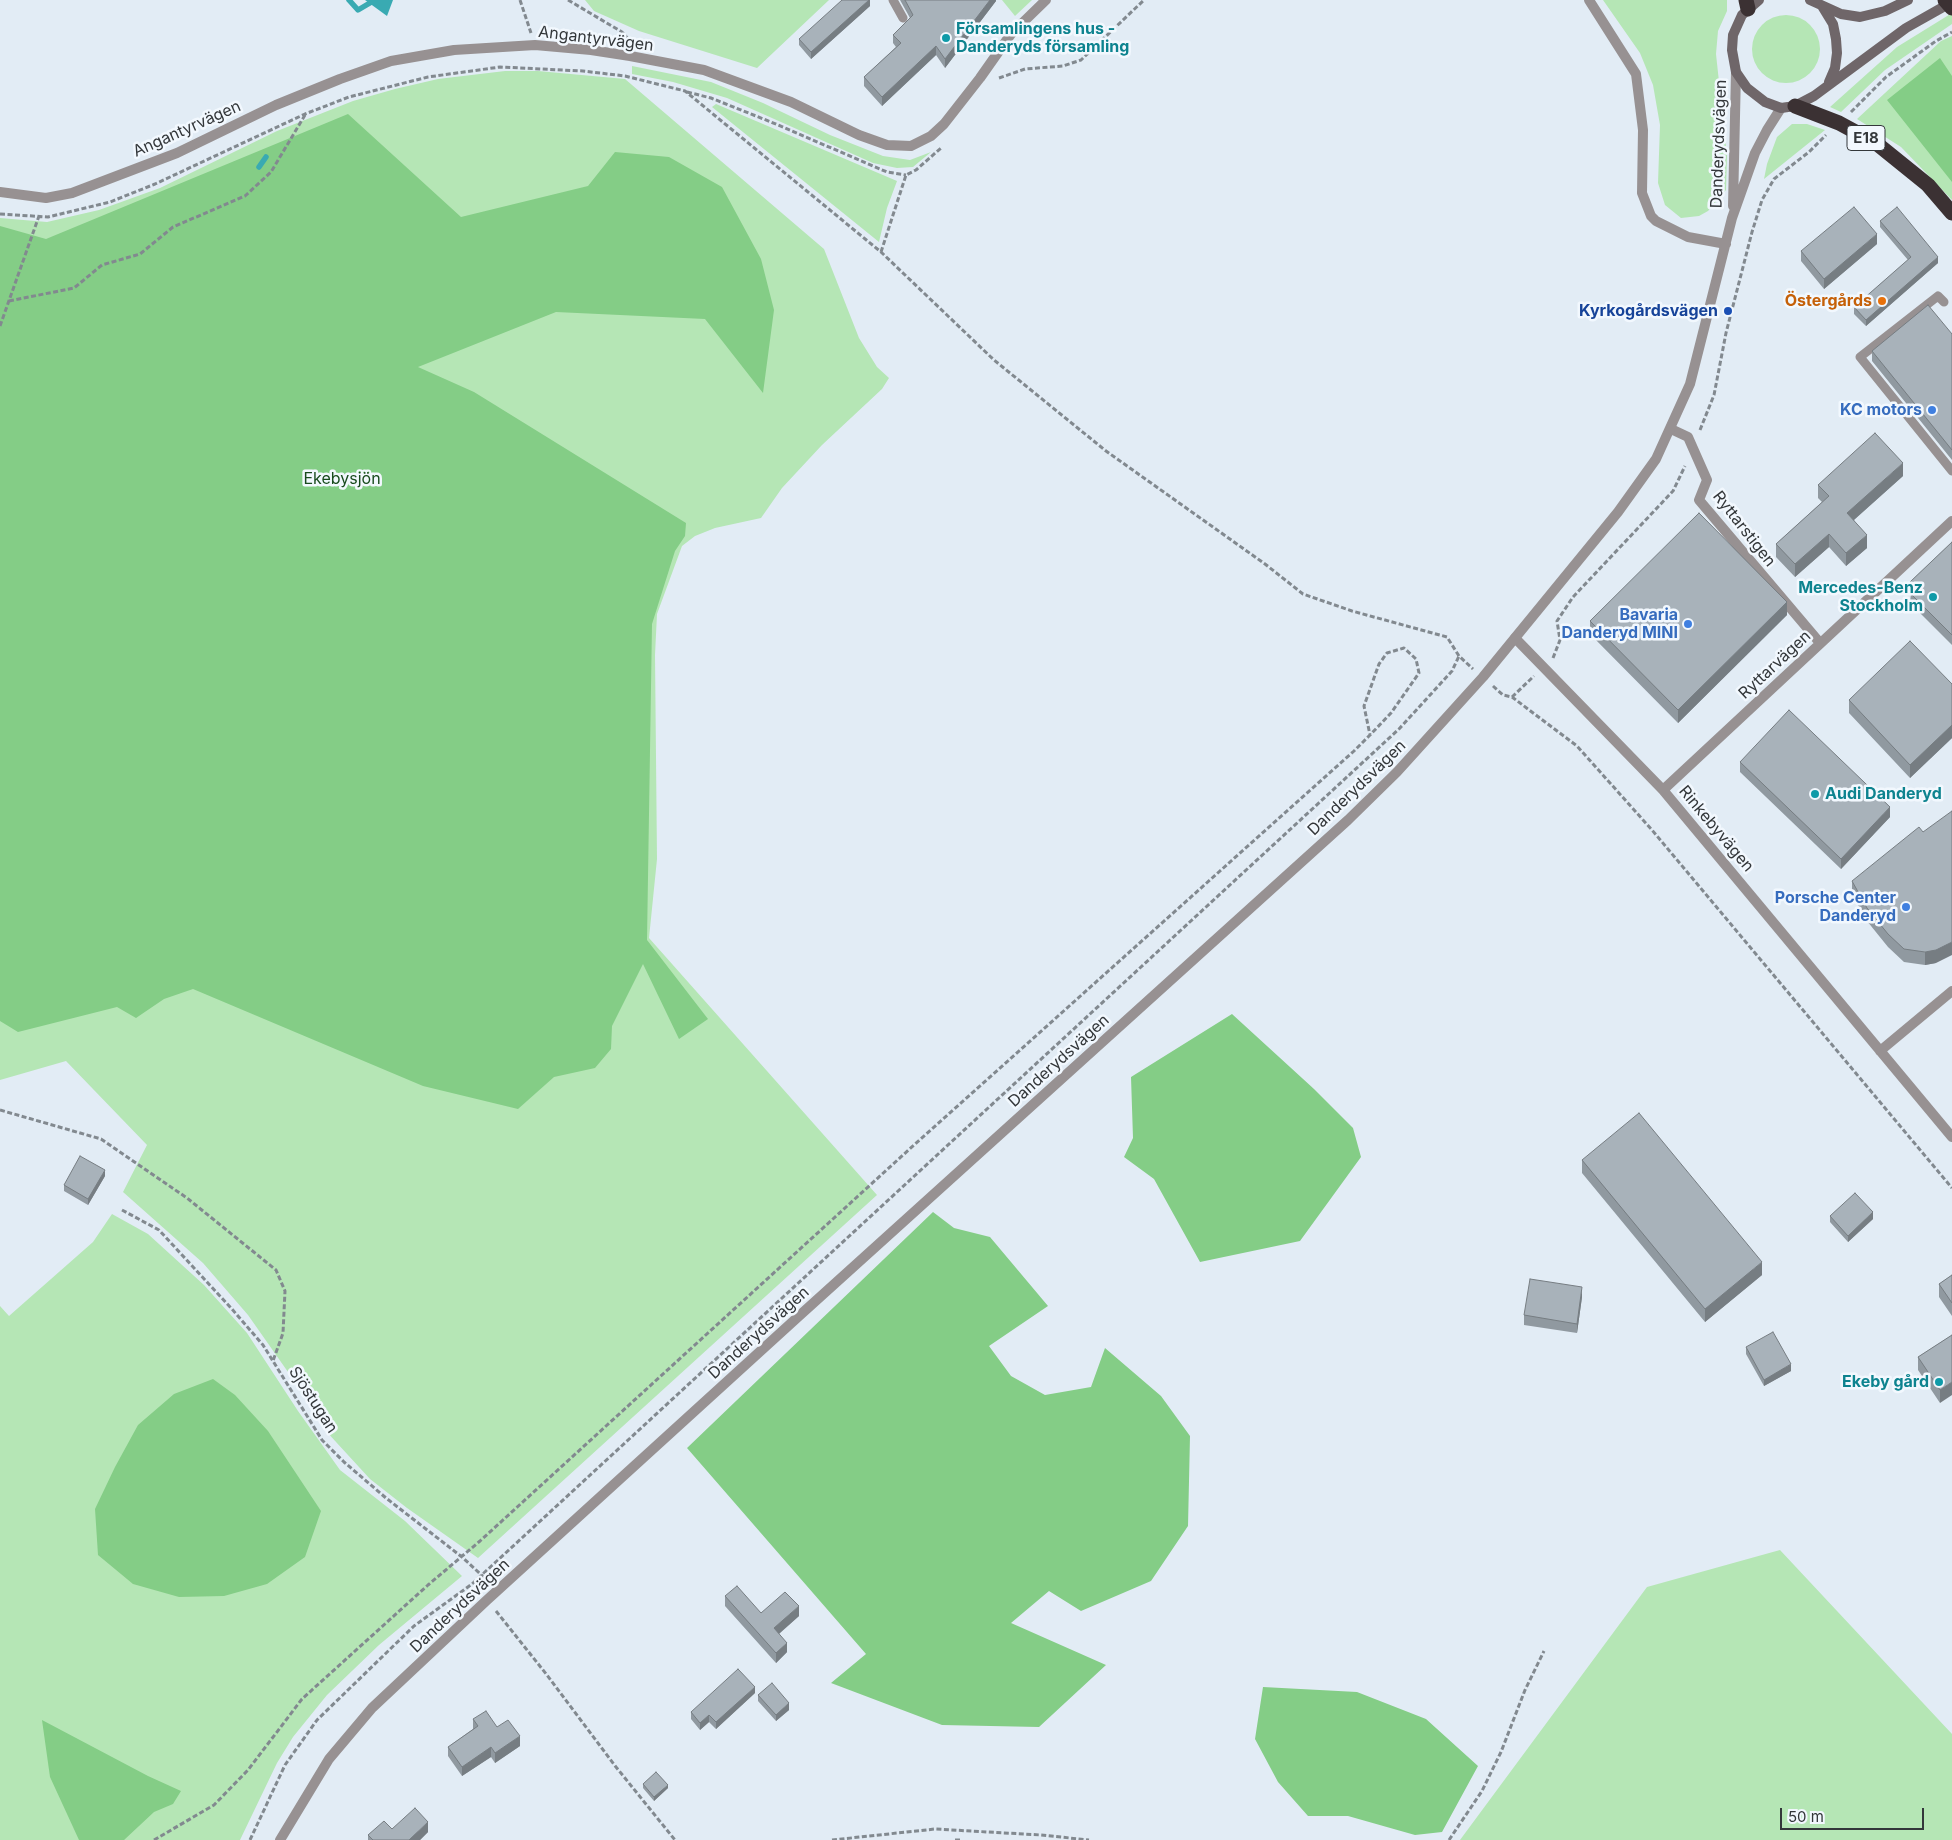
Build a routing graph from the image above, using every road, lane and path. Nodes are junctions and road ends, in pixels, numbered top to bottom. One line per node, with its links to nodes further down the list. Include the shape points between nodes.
1 (520, 0): 16 (path)
2 (568, 0): 17 (path, via 622,32 630,42)
3 (893, 0): 14 (lane)
4 (1046, 0): 17 (street, Angantyrvägen, via 1011,34 944,124 931,136 911,146 887,145 859,135 791,102 704,70)
5 (1144, 0): 20 (path, via 1082,60 1063,66 1025,69 1000,77)
6 (1589, 0): 34 (street, via 1636,74 1643,130 1642,193 1652,216 1688,237)
7 (1810, 0): 12 (main road)
8 (1908, 0): 12 (main road, via 1885,11 1860,17)
9 (1945, 0): 13 (highway, bridge)
10 (1952, 2): 21 (main road, via 1906,28)
11 (1751, 3): 18 (main road, via 1733,35)
12 (1822, 6): 21 (main road, via 1833,24 1836,39 1835,68)
13 (1952, 8)
14 (904, 18)
15 (1952, 32): 25 (path, via 1886,77)
16 (535, 45): 17 (street, Angantyrvägen); 29 (street, Angantyrvägen, via 454,50 391,61 276,105 177,153 72,193)
17 (630, 56): 19 (path)
18 (1736, 72): 23 (main road, via 1747,88 1765,102); 33 (street, Danderydsvägen)
19 (625, 76): 22 (path); 24 (path, via 500,67 420,80 349,98)
20 (994, 84)
21 (1828, 84): 23 (main road, via 1814,96)
22 (685, 91): 27 (path, via 711,98 888,172); 35 (path)
23 (1788, 107): 25 (highway, E18); 33 (street, Danderydsvägen, via 1767,130)
24 (305, 114): 32 (path, via 110,202); 36 (path, via 271,172 245,196 173,227 140,254 102,265 74,288)
25 (1839, 123): 30 (highway, E18, via 1883,149 1928,185); 40 (path, via 1774,179 1762,200 1726,333 1714,395)
26 (947, 142): 27 (path)
27 (906, 175): 35 (path)
28 (0, 192): 29 (street, Angantyrvägen)
29 (46, 198): 32 (path)
30 (1952, 213)
31 (0, 214): 32 (path)
32 (39, 217): 36 (path)
33 (1732, 218): 34 (street, Danderydsvägen)
34 (1726, 244): 39 (street, Danderydsvägen, via 1690,384)
35 (881, 252): 56 (path, via 994,360 1106,451 1303,594 1447,637 1459,656 1452,671 1399,729)
36 (9, 302): 38 (path)
37 (1944, 302): 41 (lane, via 1938,296 1860,357)
38 (0, 326)
39 (1671, 429): 40 (street, Ryttarstigen, via 1688,437); 43 (street, Danderydsvägen, via 1656,459 1618,512)
40 (1693, 448): 44 (street, Ryttarstigen, via 1707,480 1699,500); 45 (path, via 1673,491 1574,597 1557,621 1560,640 1553,658)
41 (1952, 471)
42 (1952, 521): 44 (street, Ryttarvägen)
43 (1515, 638): 45 (street, Rinkebyvägen); 58 (street, Danderydsvägen, via 1432,735 1348,820)
44 (1820, 643): 47 (street, Ryttarvägen)
45 (1543, 668): 47 (street, Rinkebyvägen); 52 (path, via 1512,697 1577,746 1652,830)
46 (1370, 735): 46 (path, via 1391,713 1419,673 1416,659 1404,648 1386,653 1379,664 1364,706); 55 (path)
47 (1664, 790): 49 (street, Rinkebyvägen)
48 (1952, 991): 49 (street)
49 (1880, 1051): 51 (street, Rinkebyvägen)
50 (0, 1110): 54 (path, via 101,1139 187,1198 276,1270 285,1291 282,1333)
51 (1952, 1137)
52 (1952, 1188)
53 (122, 1210): 54 (path, Sjöstugan, via 159,1230 232,1308)
54 (273, 1361): 55 (path, Sjöstugan, via 322,1440 386,1498)
55 (462, 1557): 56 (path, Sjöstugan); 61 (path, via 302,1699 248,1770 214,1805)
56 (482, 1575): 57 (path); 58 (path, Sjöstugan)
57 (472, 1584): 59 (path); 62 (path, via 414,1626 317,1720 285,1765)
58 (499, 1590): 59 (street, Danderydsvägen)
59 (487, 1600): 63 (street, Danderydsvägen, via 372,1708 329,1759); 64 (path)
60 (1544, 1651): 69 (path, via 1482,1792)
61 (154, 1840)
62 (250, 1840)
63 (280, 1840)
64 (675, 1840)
65 (832, 1840): 68 (path, via 936,1830)
66 (955, 1840): 67 (path)
67 (961, 1840)
68 (1089, 1840)
69 (1449, 1840)

